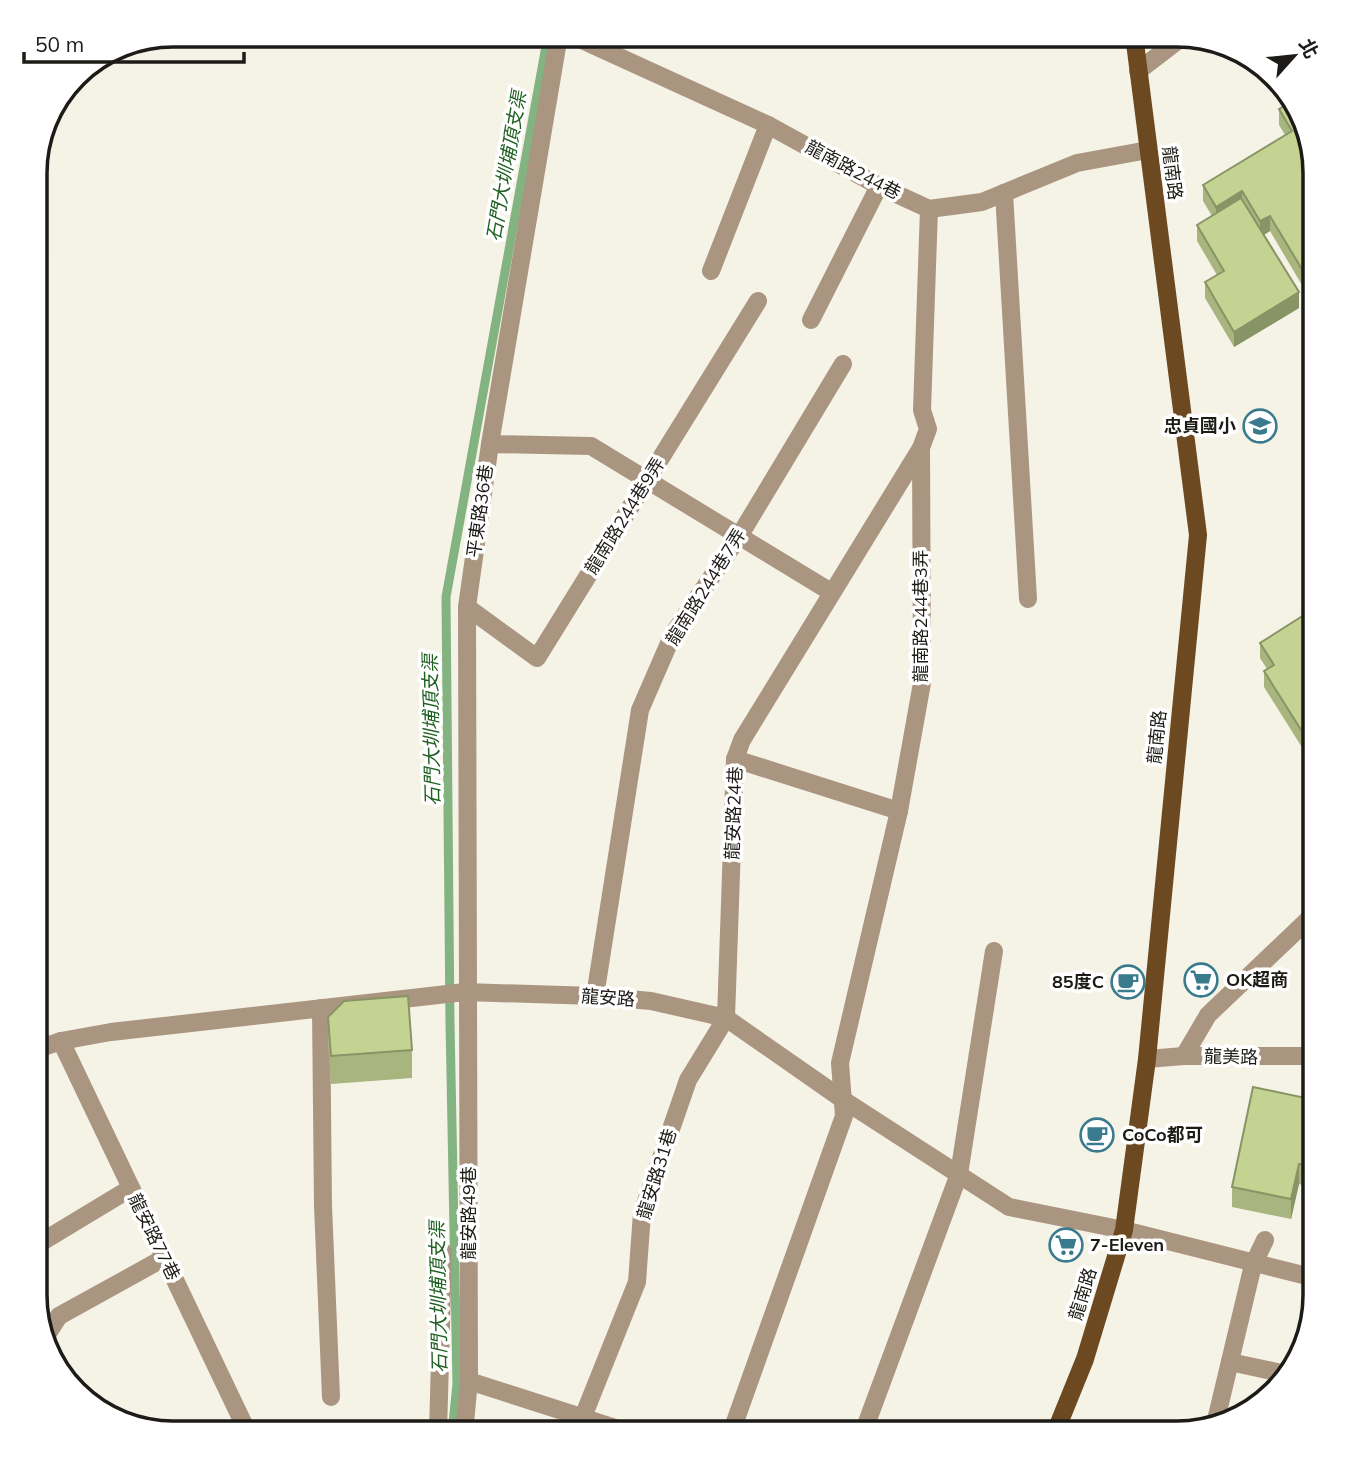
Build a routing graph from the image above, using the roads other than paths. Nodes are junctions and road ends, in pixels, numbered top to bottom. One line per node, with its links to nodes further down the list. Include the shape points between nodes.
1 (557, 48): 15 (street, 平東路36巷)
2 (599, 48): 6 (street, 龍南路244巷)
3 (1135, 48): 5 (main road, 龍南路)
4 (1168, 48): 5 (street)
5 (1138, 71): 7 (main road, 龍南路)
6 (768, 125): 8 (street, 龍南路244巷); 11 (street)
7 (1148, 150): 9 (street, via 1077,163); 34 (main road, 龍南路, via 1198,535)
8 (879, 186): 10 (street, 龍南路244巷); 13 (street)
9 (1004, 193): 10 (street, via 982,202); 20 (street)
10 (929, 209): 16 (street, 龍南路244巷3弄, via 922,410 928,429)
11 (711, 271)
12 (758, 301): 17 (street, 龍南路244巷9弄)
13 (811, 320)
14 (843, 364): 18 (street, 龍南路244巷7弄)
15 (490, 444): 17 (street, via 591,446); 21 (street, 平東路36巷)
16 (921, 448): 19 (street, 龍安路24巷); 23 (street, 龍南路244巷3弄, via 922,683)
17 (647, 482): 18 (street); 21 (street, 龍南路244巷9弄, via 537,657)
18 (740, 535): 19 (street); 27 (street, 龍南路244巷7弄, via 673,634 640,710)
19 (831, 592): 22 (street, 龍安路24巷)
20 (1028, 599)
21 (467, 607): 26 (street, 平東路36巷)
22 (735, 759): 23 (street); 29 (street, 龍安路24巷)
23 (899, 811): 35 (street, 龍南路244巷3弄, via 840,1063)
24 (1303, 924): 32 (street, via 1208,1015)
25 (995, 951): 36 (street)
26 (460, 992): 27 (street, 龍安路); 28 (street, 龍安路); 48 (street, 龍安路49巷)
27 (595, 996): 29 (street, 龍安路, via 651,1001)
28 (321, 1008): 30 (street, 龍安路, via 111,1031); 49 (street)
29 (726, 1018): 35 (street, 龍安路); 51 (street, 龍安路31巷, via 688,1080 642,1213 637,1282)
30 (61, 1041): 31 (street, 龍安路); 37 (street, 龍安路77巷)
31 (47, 1046)
32 (1184, 1056): 33 (street, 龍美路); 34 (street, 龍美路)
33 (1303, 1056)
34 (1147, 1059): 38 (main road, 龍南路)
35 (845, 1101): 36 (street, 龍安路); 56 (street, via 844,1116)
36 (959, 1174): 38 (street, 龍安路, via 1009,1208); 57 (street)
37 (131, 1188): 39 (street); 42 (street, 龍安路77巷)
38 (1124, 1230): 43 (street, 龍安路); 58 (main road, 龍南路, via 1085,1359)
39 (47, 1240)
40 (1265, 1240): 43 (street)
41 (443, 1252): 53 (street)
42 (164, 1258): 45 (street, via 59,1316); 52 (street, 龍安路77巷)
43 (1253, 1265): 44 (street, 龍安路); 46 (street)
44 (1303, 1275)
45 (52, 1327)
46 (1230, 1362): 47 (street); 50 (street)
47 (1277, 1372)
48 (469, 1381): 51 (street); 54 (street, 龍安路49巷)
49 (331, 1397)
50 (1217, 1414)
51 (583, 1417): 55 (street)
52 (242, 1421)
53 (438, 1421)
54 (465, 1421)
55 (595, 1421)
56 (735, 1421)
57 (867, 1421)
58 (1060, 1421)

